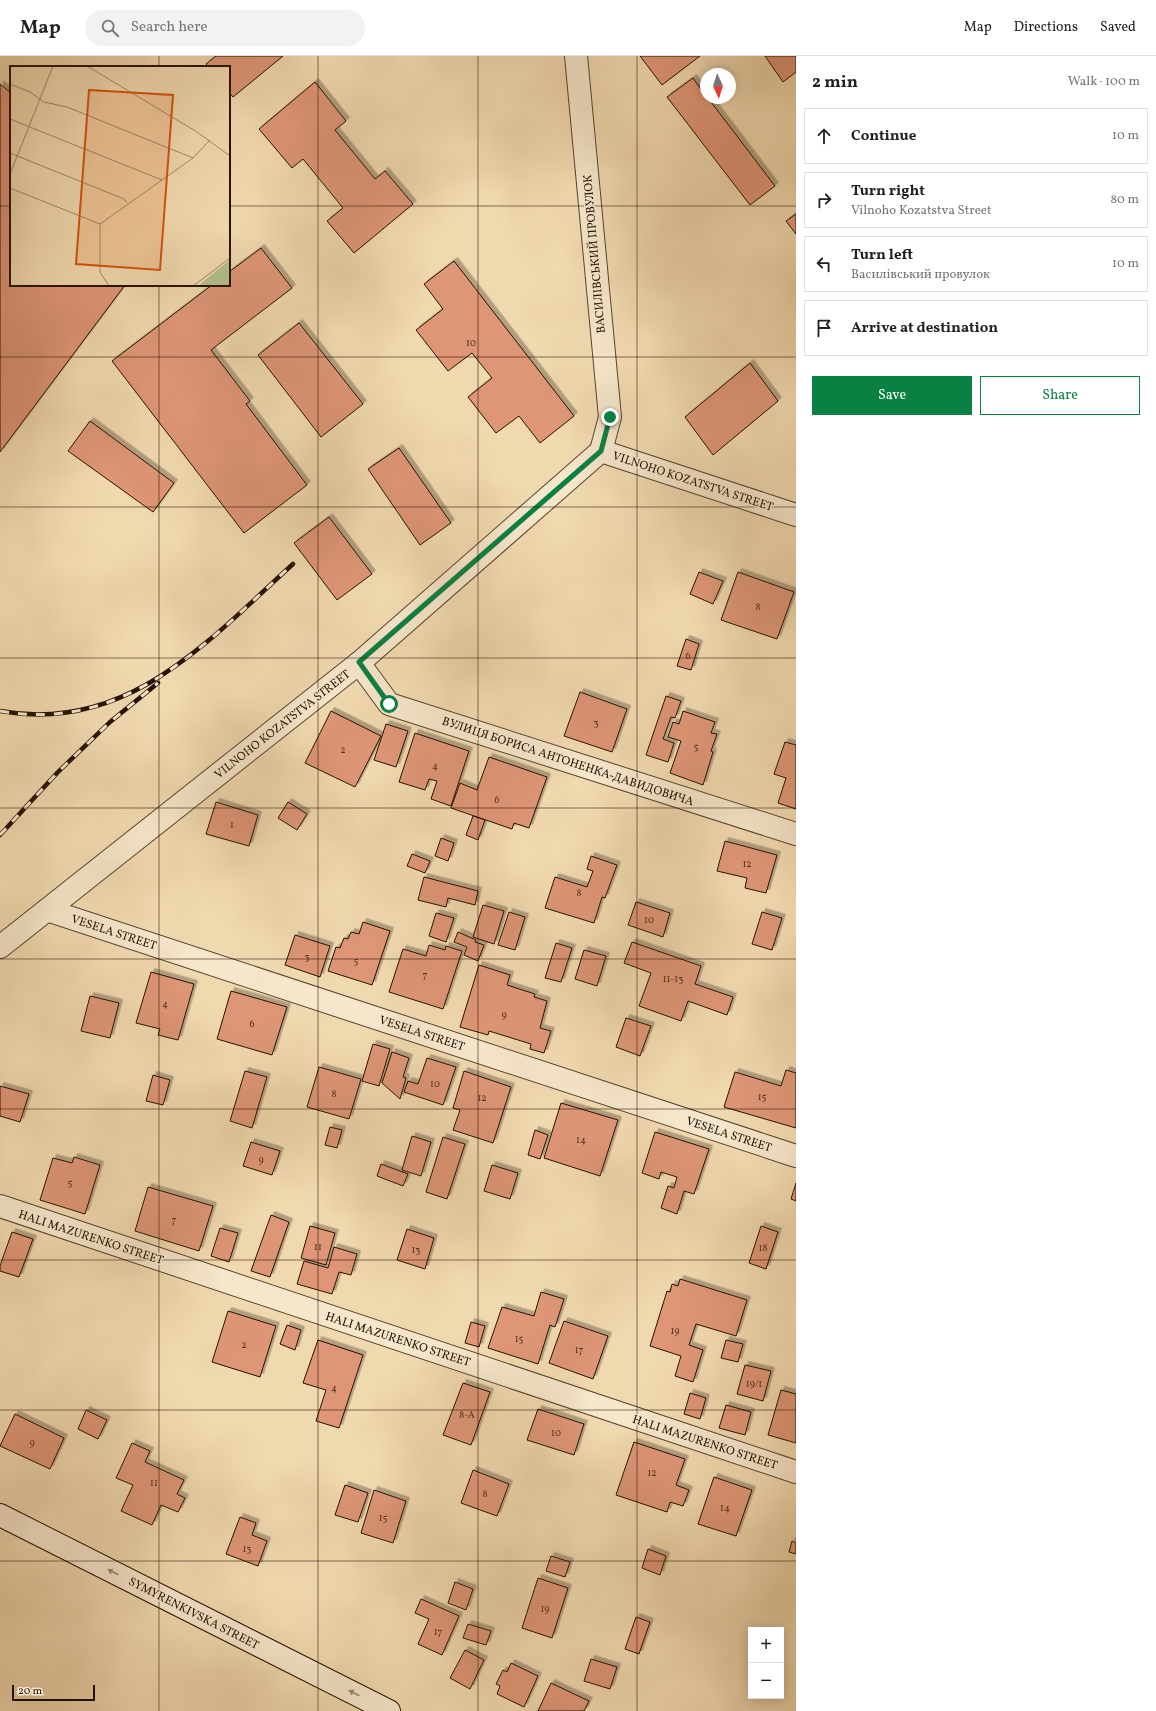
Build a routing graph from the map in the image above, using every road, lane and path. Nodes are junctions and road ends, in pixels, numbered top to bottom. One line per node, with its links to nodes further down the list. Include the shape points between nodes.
1 (576, 56): 2 (street, ВАСИЛІВСЬКИЙ ПРОВУЛОК, via 610,417)
2 (601, 451): 3 (street, VILNOHO KOZATSTVA STREET); 4 (street, VILNOHO KOZATSTVA STREET)
3 (796, 515)
4 (359, 662): 5 (street, ВУЛИЦЯ БОРИСА АНТОНЕНКА-ДАВИДОВИЧА, via 389,704); 6 (street, VILNOHO KOZATSTVA STREET)
5 (796, 834)
6 (47, 910): 7 (street, VILNOHO KOZATSTVA STREET); 8 (street, VESELA STREET)
7 (0, 948)
8 (796, 1156)
9 (0, 1206): 10 (street, HALI MAZURENKO STREET)
10 (796, 1472)
11 (0, 1515): 12 (street, SYMYRENKIVSKA STREET, one-way to 11)
12 (389, 1711)

